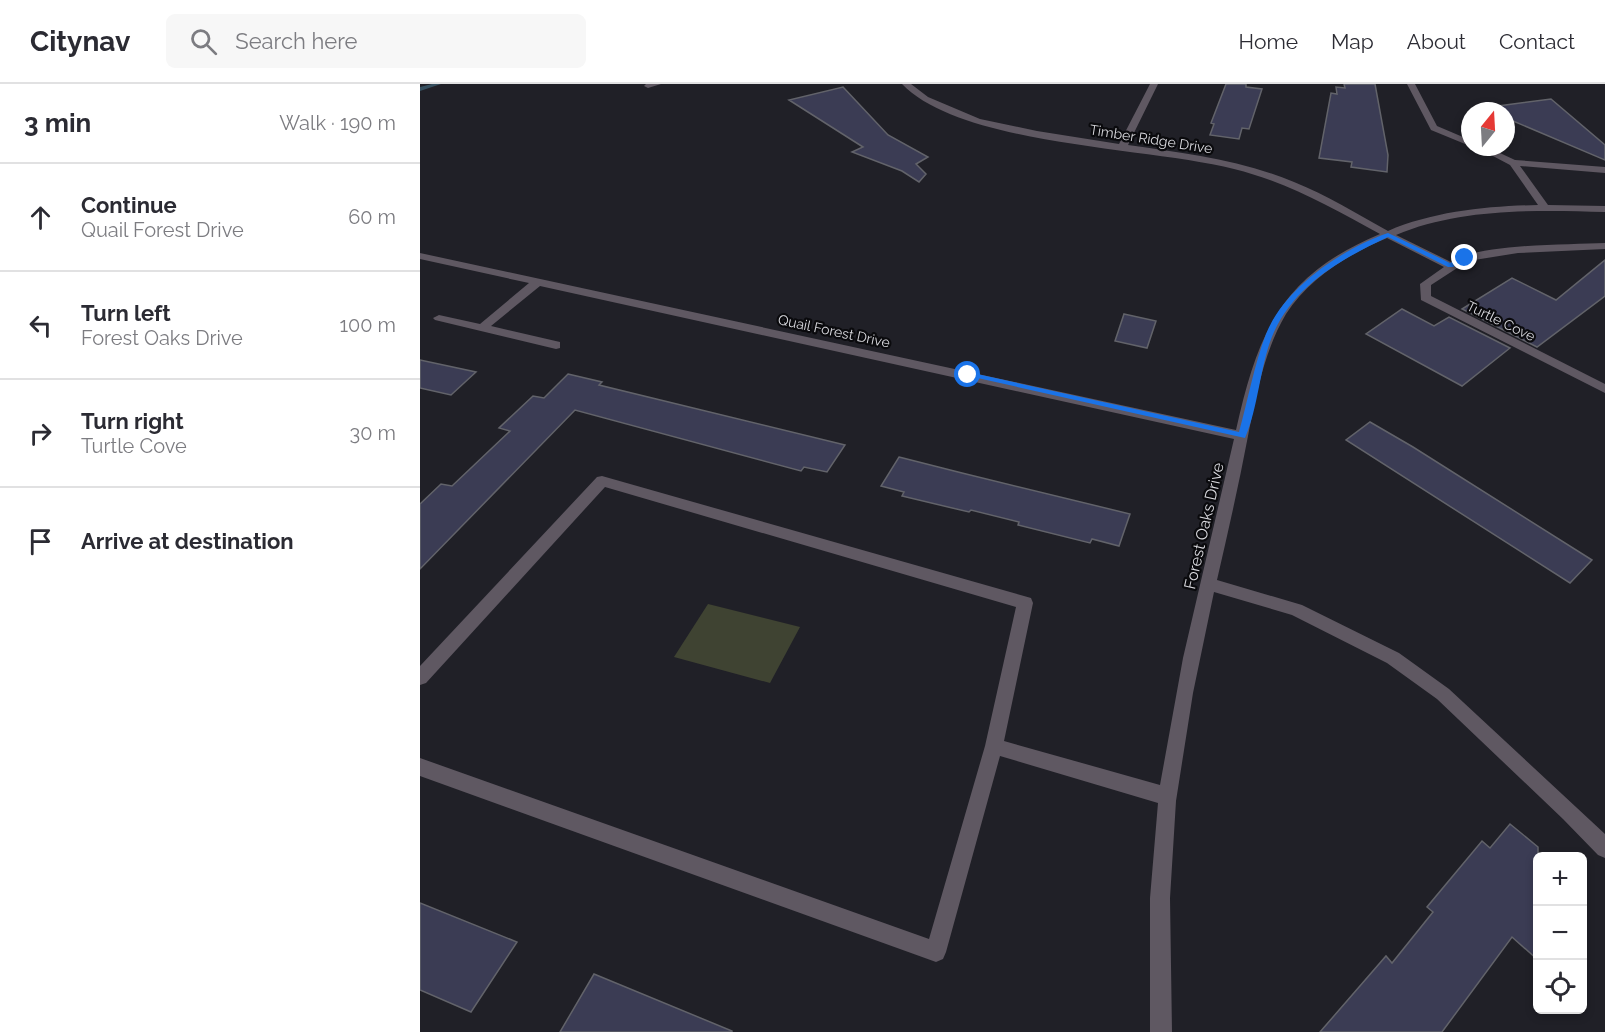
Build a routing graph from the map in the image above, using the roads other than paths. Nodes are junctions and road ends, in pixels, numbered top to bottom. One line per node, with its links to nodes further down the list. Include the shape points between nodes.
1 (906, 84): 5 (street, Timber Ridge Drive, via 929,100 976,120)
2 (1154, 84): 5 (street)
3 (1411, 84): 4 (street, via 1434,128)
4 (1461, 139)
5 (1122, 147): 11 (street, Timber Ridge Drive, via 1230,165 1275,177 1344,208)
6 (1499, 156): 7 (street)
7 (1513, 163): 8 (street); 9 (street)
8 (1605, 170)
9 (1545, 208): 10 (street, Forest Oaks Drive); 11 (street, Forest Oaks Drive, via 1454,217)
10 (1605, 209)
11 (1388, 235): 14 (street); 20 (street, Forest Oaks Drive, via 1326,267 1281,313 1270,333)
12 (1605, 246): 14 (street, Turtle Cove, via 1518,250 1465,258)
13 (420, 256): 15 (street, Quail Forest Drive)
14 (1450, 266): 19 (street, Turtle Cove, via 1425,284 1425,298)
15 (539, 281): 17 (street); 20 (street, Quail Forest Drive)
16 (439, 318): 17 (street)
17 (482, 328): 18 (street)
18 (556, 345)
19 (1605, 389)
20 (1242, 436): 21 (street, Forest Oaks Drive)
21 (1209, 584): 25 (street, Forest Oaks Drive, via 1184,699); 26 (street, via 1296,610 1393,658 1443,694)
22 (420, 678): 23 (street, via 602,481 1025,603)
23 (994, 746): 24 (street, via 936,952); 25 (street)
24 (420, 767)
25 (1169, 797): 27 (street, Forest Oaks Drive, via 1161,922)
26 (1605, 849)
27 (1161, 1032)

